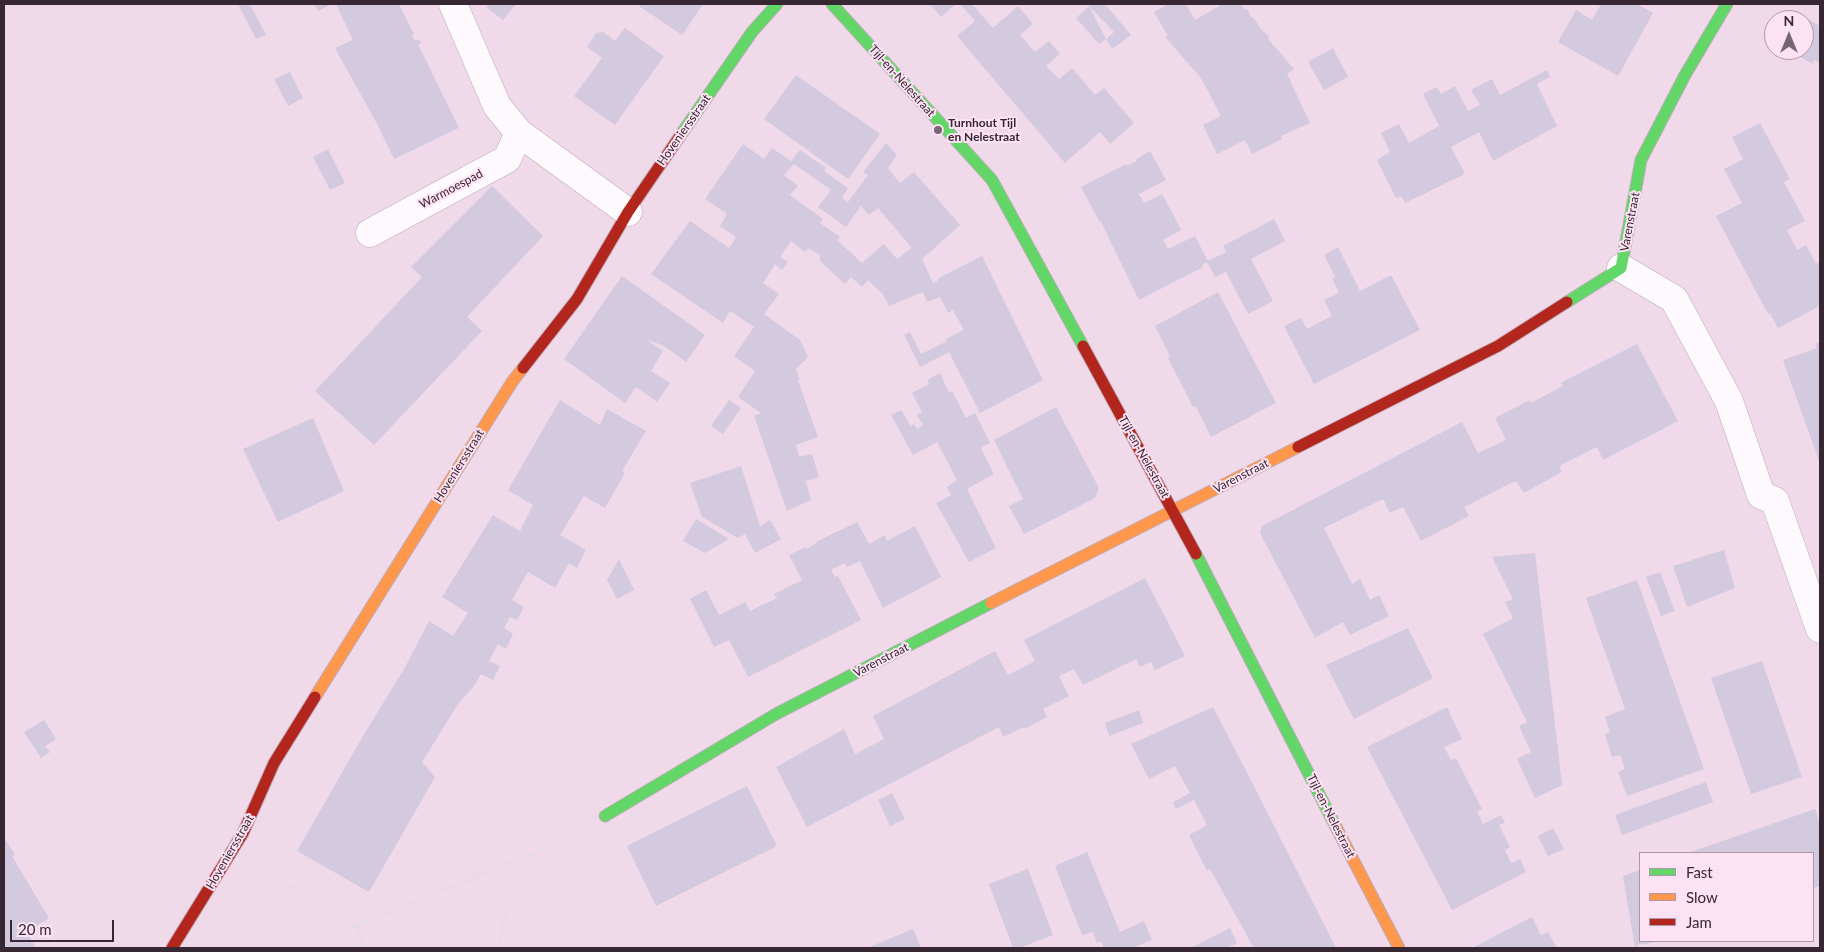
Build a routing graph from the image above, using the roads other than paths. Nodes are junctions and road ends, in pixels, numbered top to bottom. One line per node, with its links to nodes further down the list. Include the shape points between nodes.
1 (453, 4): 5 (street, via 497,106)
2 (777, 4): 6 (street, Hoveniersstraat, via 752,32)
3 (832, 4): 9 (street, Tijl-en-Nelestraat, via 992,180)
4 (1727, 4): 8 (street, Varenstraat, via 1685,75 1641,160)
5 (519, 133): 6 (street); 7 (street, Warmoespad, via 507,159)
6 (628, 212): 12 (street, Hoveniersstraat, via 577,299 512,382 274,763 243,834)
7 (370, 233)
8 (1621, 268): 9 (street, Varenstraat, via 1498,346); 10 (street, via 1674,299 1729,401 1761,495 1776,502)
9 (1174, 510): 11 (street, Varenstraat, via 776,714); 13 (street, Tijl-en-Nelestraat)
10 (1820, 629)
11 (605, 816)
12 (173, 948)
13 (1399, 948)

